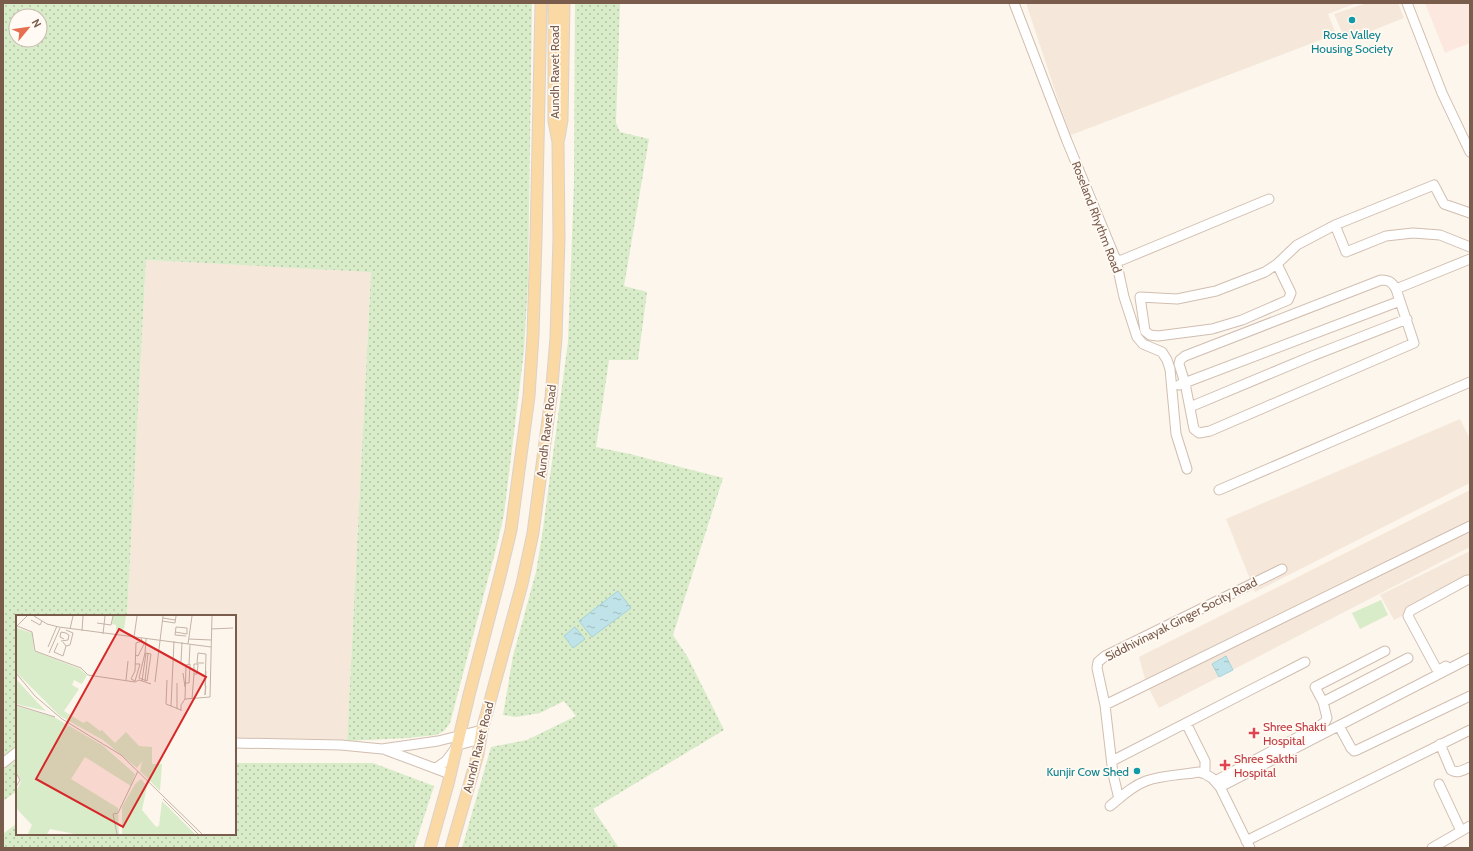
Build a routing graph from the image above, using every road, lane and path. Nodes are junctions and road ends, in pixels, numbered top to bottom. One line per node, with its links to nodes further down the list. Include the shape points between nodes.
1 (541, 3): 40 (main road, Aundh Ravet Road, via 536,239 529,396 511,530)
2 (554, 3): 6 (main road, Aundh Ravet Road, via 554,121)
3 (564, 3): 6 (main road, via 562,120)
4 (1014, 3): 14 (street, Roseland Rhythm Road)
5 (1407, 3): 7 (street, via 1442,93)
6 (558, 142): 39 (main road, Aundh Ravet Road, via 559,238 552,397 530,548)
7 (1468, 142): 8 (street)
8 (1470, 152)
9 (1269, 199): 14 (street, via 1122,260)
10 (1470, 213): 11 (street, via 1444,204 1434,185)
11 (1336, 225): 12 (street, via 1346,252 1386,236 1413,233 1440,235); 15 (street, via 1296,245)
12 (1470, 247)
13 (1470, 259): 16 (street)
14 (1116, 260): 21 (street, Roseland Rhythm Road, via 1124,297 1137,337 1143,344 1162,352 1170,369)
15 (1277, 264): 15 (street, via 1291,293 1288,300 1242,320 1212,329 1158,336 1145,331 1140,297 1177,299 1216,291 1265,272)
16 (1396, 289): 17 (street); 20 (street, via 1392,282 1381,280 1185,356 1179,364)
17 (1400, 301): 18 (street); 20 (street)
18 (1407, 319): 22 (street); 22 (street, via 1414,343 1210,431 1198,433 1194,429)
19 (1470, 382): 24 (street)
20 (1185, 383): 21 (street); 22 (street)
21 (1172, 387): 23 (street, Roseland Rhythm Road, via 1176,434)
22 (1190, 407)
23 (1187, 469)
24 (1219, 490)
25 (1470, 526): 35 (street)
26 (1282, 569): 35 (street, Siddhivinayak Ginger Socity Road, via 1101,659 1097,668)
27 (1470, 580): 29 (street, via 1410,611 1408,616 1439,670)
28 (1385, 651): 34 (street, via 1315,687)
29 (1470, 653)
30 (1408, 658): 34 (street)
31 (1470, 658): 37 (street)
32 (1305, 662): 36 (street)
33 (1470, 696): 37 (street, via 1354,751)
34 (1322, 702): 51 (street, via 1327,718 1323,724)
35 (1104, 705): 45 (street, Siddhivinayak Ginger Socity Road)
36 (1186, 723): 45 (street); 50 (street, via 1205,761)
37 (1339, 726): 51 (street)
38 (1470, 730): 42 (street)
39 (481, 735): 40 (street); 59 (main road, Aundh Ravet Road)
40 (459, 740): 43 (street, via 449,739); 48 (street, via 446,761); 49 (main road, Aundh Ravet Road)
41 (236, 743): 43 (street)
42 (1440, 744): 47 (street, via 1453,772); 57 (street)
43 (382, 748): 48 (street)
44 (16, 753): 46 (street)
45 (1112, 761): 53 (street, Siddhivinayak Ginger Socity Road)
46 (3, 763)
47 (1470, 767)
48 (436, 768): 49 (street)
49 (450, 774): 58 (main road, Aundh Ravet Road)
50 (1205, 774): 51 (street); 53 (street, via 1199,772 1146,781)
51 (1217, 784): 57 (street)
52 (1439, 784): 56 (street)
53 (1119, 800): 54 (street)
54 (1110, 806)
55 (1470, 826): 56 (street)
56 (1461, 831): 60 (street)
57 (1248, 844)
58 (430, 848)
59 (452, 848)
60 (1432, 848)

